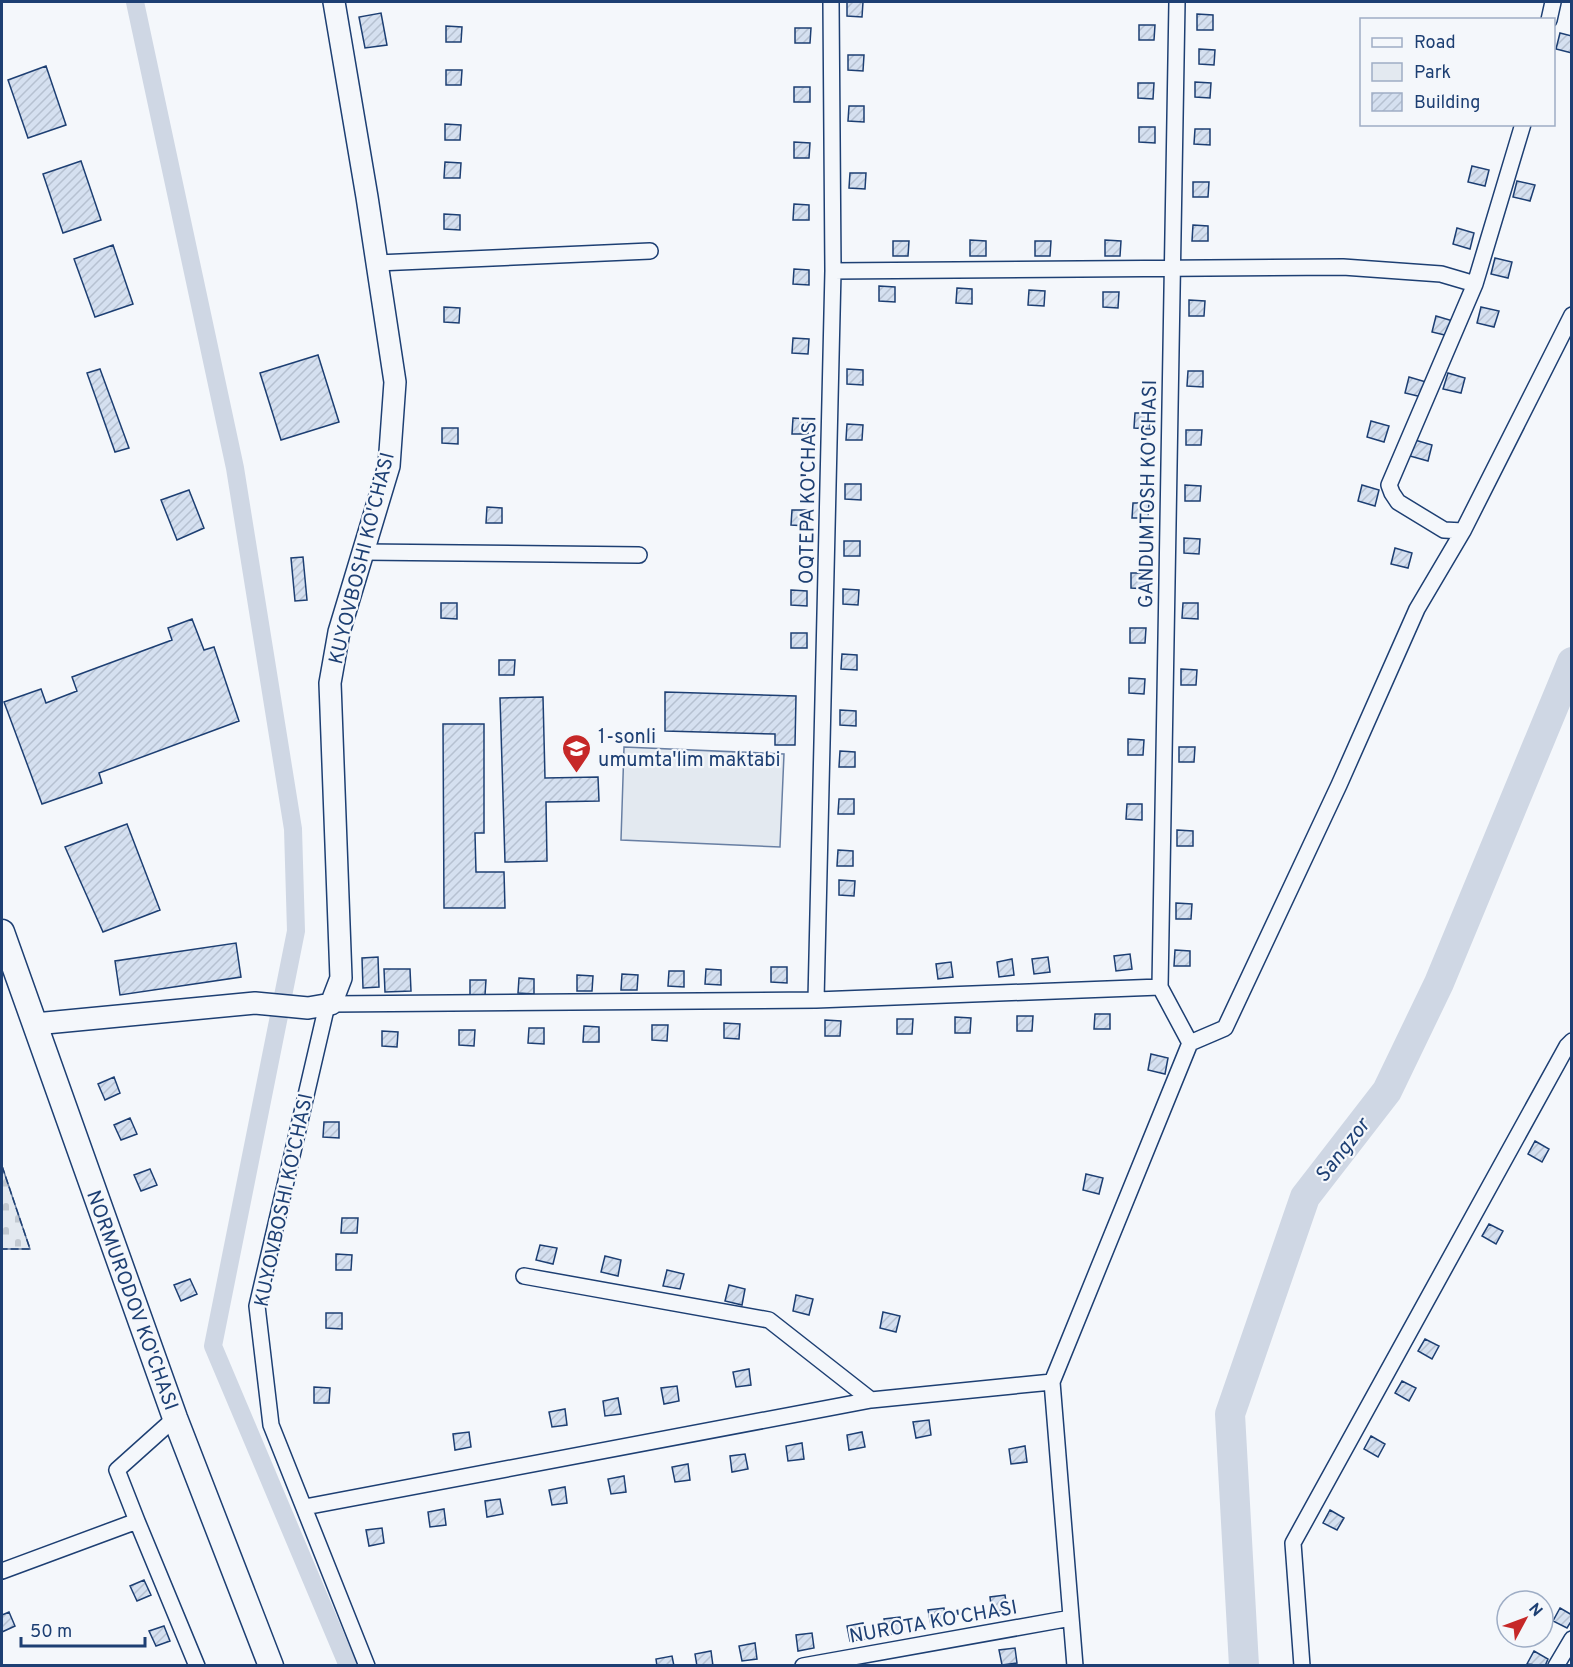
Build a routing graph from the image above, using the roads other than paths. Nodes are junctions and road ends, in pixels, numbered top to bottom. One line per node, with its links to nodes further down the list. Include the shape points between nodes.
1 (334, 2): 8 (main road, KUYOVBOSHI KO'CHASI)
2 (831, 2): 10 (street, OQTEPA KO'CHASI)
3 (1177, 2): 9 (street, GANDUMTOSH KO'CHASI)
4 (1554, 2): 5 (street)
5 (1550, 18)
6 (1522, 126): 11 (street)
7 (650, 251): 8 (street)
8 (377, 263): 14 (main road, KUYOVBOSHI KO'CHASI, via 395,382 389,466)
9 (1172, 269): 10 (street); 11 (street, via 1343,267 1441,274); 17 (street, GANDUMTOSH KO'CHASI)
10 (833, 271): 18 (street, OQTEPA KO'CHASI)
11 (1475, 284): 13 (street, via 1389,485 1398,502 1444,530)
12 (1572, 315): 13 (street)
13 (1463, 531): 22 (street, via 1417,609 1225,1028)
14 (363, 552): 15 (street); 19 (main road, KUYOVBOSHI KO'CHASI, via 339,632 330,683 341,978)
15 (639, 555)
16 (2, 932): 20 (main road, NORMURODOV KO'CHASI)
17 (1160, 987): 18 (street); 22 (street)
18 (816, 1000): 19 (street)
19 (322, 1006): 20 (main road, via 255,1003); 27 (street, KUYOVBOSHI KO'CHASI, via 257,1306 271,1425)
20 (35, 1024): 26 (main road, NORMURODOV KO'CHASI)
21 (1572, 1041): 37 (street, via 1293,1543)
22 (1190, 1043): 24 (street)
23 (524, 1276): 25 (street, via 769,1320)
24 (1052, 1382): 25 (street); 30 (street)
25 (871, 1401): 27 (street)
26 (175, 1418): 28 (street, via 117,1470); 33 (main road, NORMURODOV KO'CHASI)
27 (305, 1507): 34 (street, KUYOVBOSHI KO'CHASI)
28 (137, 1521): 29 (street); 32 (street)
29 (2, 1571)
30 (1071, 1618): 35 (street, NUROTA KO'CHASI); 36 (street)
31 (1572, 1639): 38 (street)
32 (197, 1665)
33 (271, 1665)
34 (367, 1665)
35 (803, 1665)
36 (1075, 1665)
37 (1302, 1665)
38 (1556, 1665)

